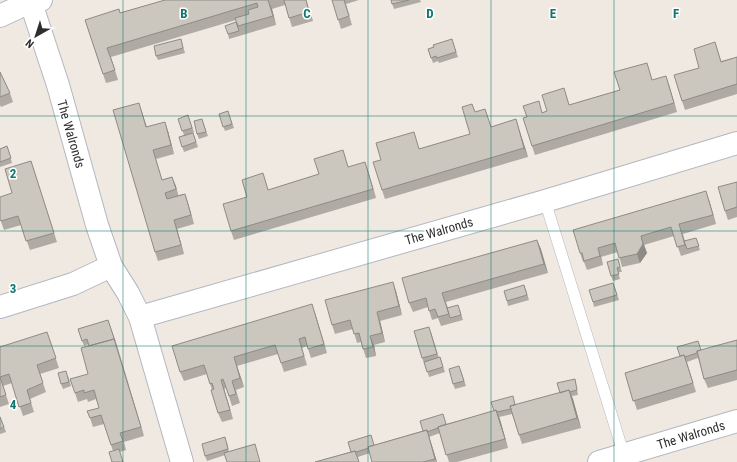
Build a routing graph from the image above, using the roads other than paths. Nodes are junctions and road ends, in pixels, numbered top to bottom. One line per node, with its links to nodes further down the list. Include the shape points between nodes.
1 (34, 1): 2 (street, The Walronds); 5 (street, The Walronds, via 97,225)
2 (0, 16)
3 (737, 143): 4 (street, The Walronds)
4 (545, 201): 7 (street, The Walronds); 9 (lane)
5 (112, 266): 6 (street, via 73,284); 7 (street, The Walronds)
6 (0, 308)
7 (140, 316): 10 (street, The Walronds)
8 (737, 421): 9 (street, The Walronds)
9 (624, 455): 11 (street, The Walronds)
10 (182, 462)
11 (600, 462)

